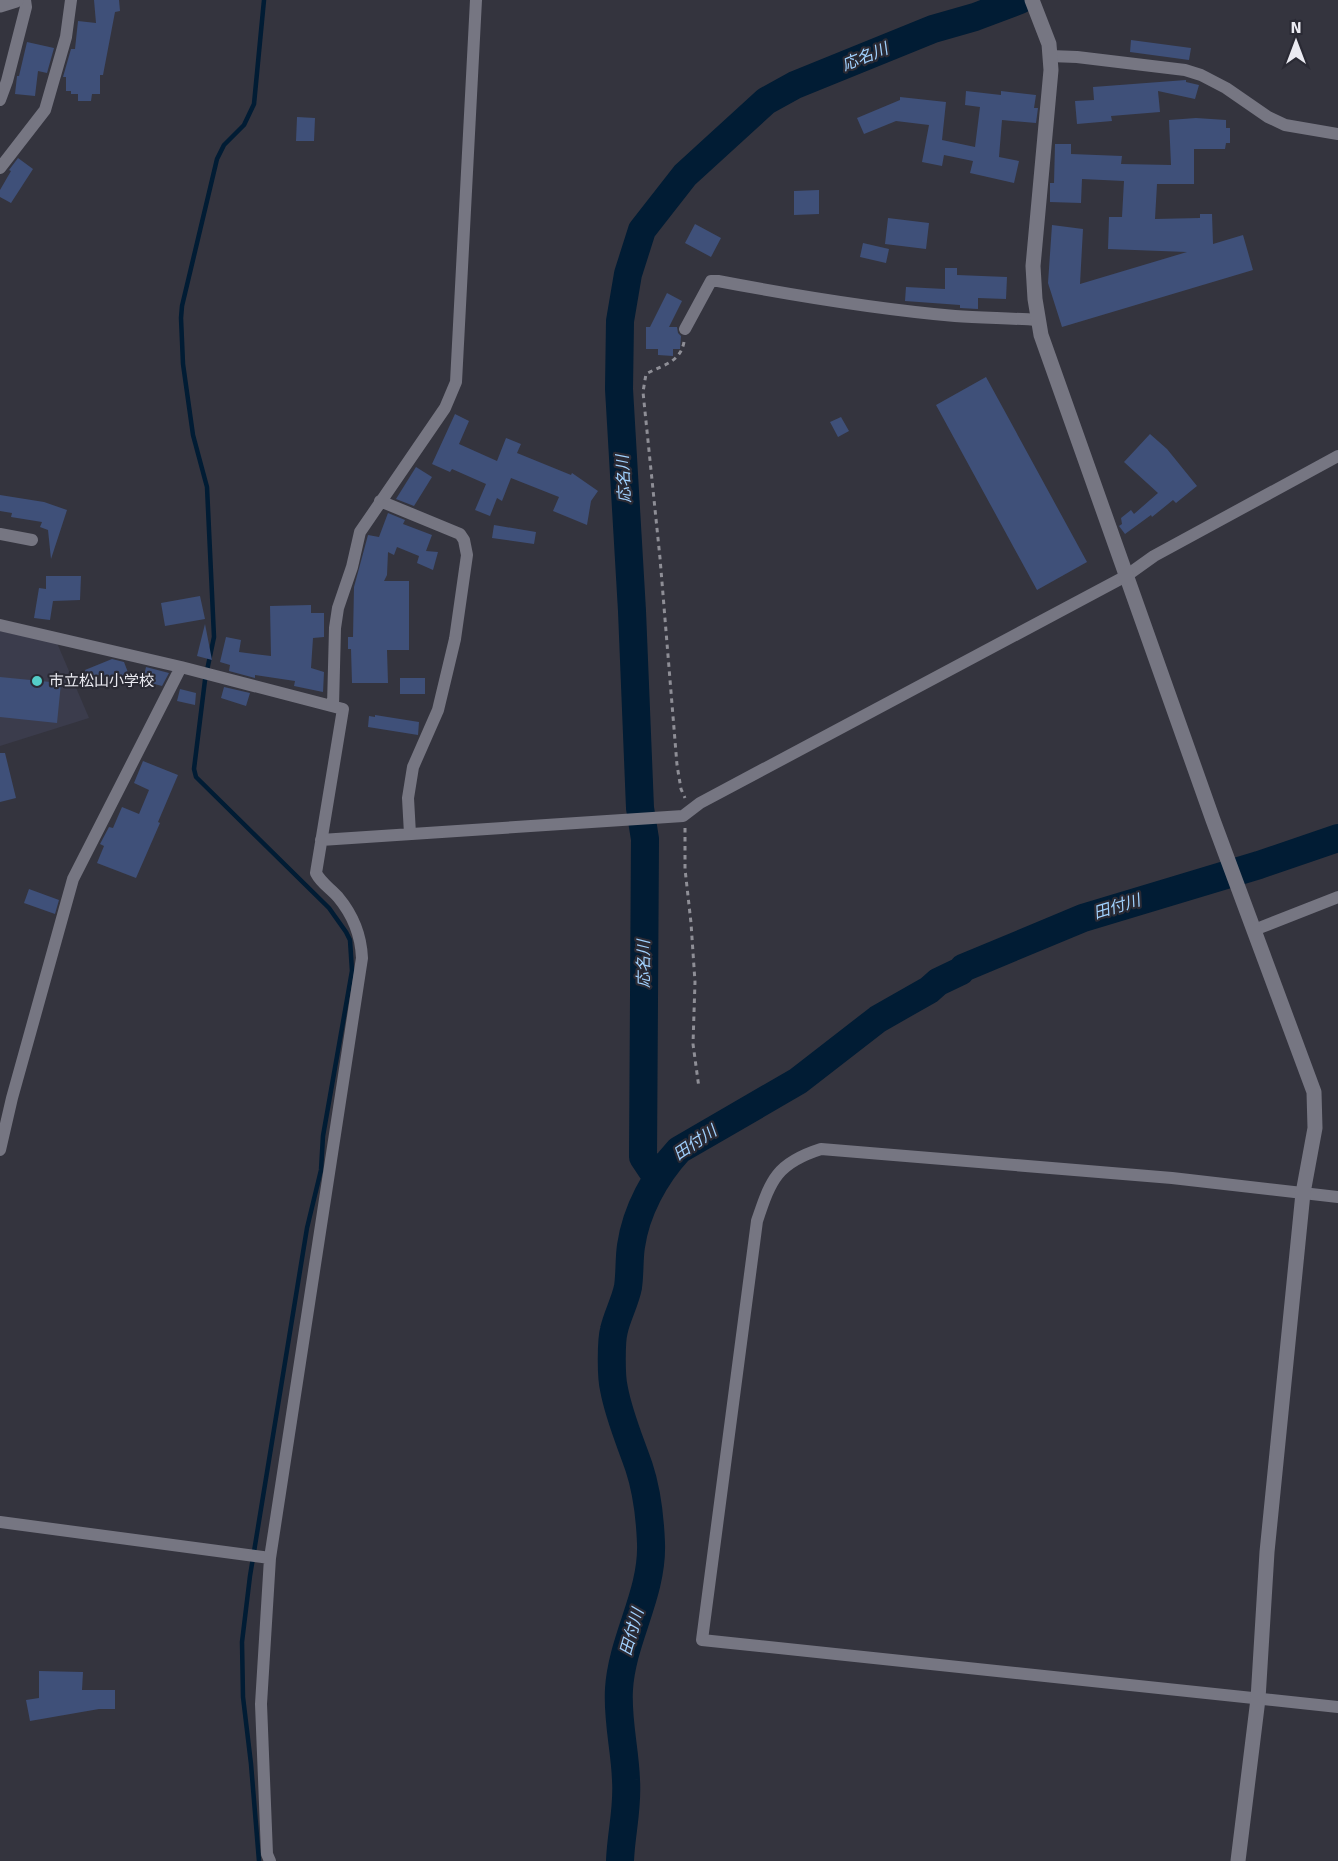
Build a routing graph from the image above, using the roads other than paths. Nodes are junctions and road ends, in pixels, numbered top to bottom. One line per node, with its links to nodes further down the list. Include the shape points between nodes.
1 (16, 0): 6 (street)
2 (25, 0): 8 (street)
3 (71, 0): 10 (street, via 66,37 45,110)
4 (476, 0): 14 (street, via 456,382 445,408)
5 (1033, 2): 7 (street)
6 (0, 5)
7 (1050, 56): 9 (street, via 1185,70 1226,88 1285,125); 11 (street, via 1033,266)
8 (0, 99)
9 (1338, 134)
10 (0, 168)
11 (1038, 320): 12 (street, via 955,316 711,281); 17 (street)
12 (685, 329)
13 (1338, 456): 17 (street, via 1154,556)
14 (380, 501): 20 (street, via 360,532 338,608); 21 (street, via 460,534 467,555 447,679 438,710 412,767 408,798)
15 (0, 534): 16 (street)
16 (32, 540)
17 (1126, 576): 21 (street, via 685,814); 24 (street)
18 (0, 625): 19 (street)
19 (181, 668): 20 (street); 25 (street, via 73,879)
20 (333, 706): 22 (street, via 343,709 343,716)
21 (410, 834): 22 (street)
22 (321, 840): 29 (street, via 316,873 351,915 362,958)
23 (1338, 897): 24 (street)
24 (1254, 930): 26 (street, via 1314,1092 1315,1128)
25 (0, 1150)
26 (1303, 1194): 27 (street); 30 (street, via 1268,1552); 30 (street, via 1172,1178 821,1149 788,1163 767,1191 757,1221 702,1641)
27 (1338, 1197)
28 (0, 1522): 29 (street)
29 (270, 1558): 32 (street, via 261,1704)
30 (1258, 1699): 31 (street); 33 (street)
31 (1338, 1707)
32 (270, 1861)
33 (1238, 1861)

